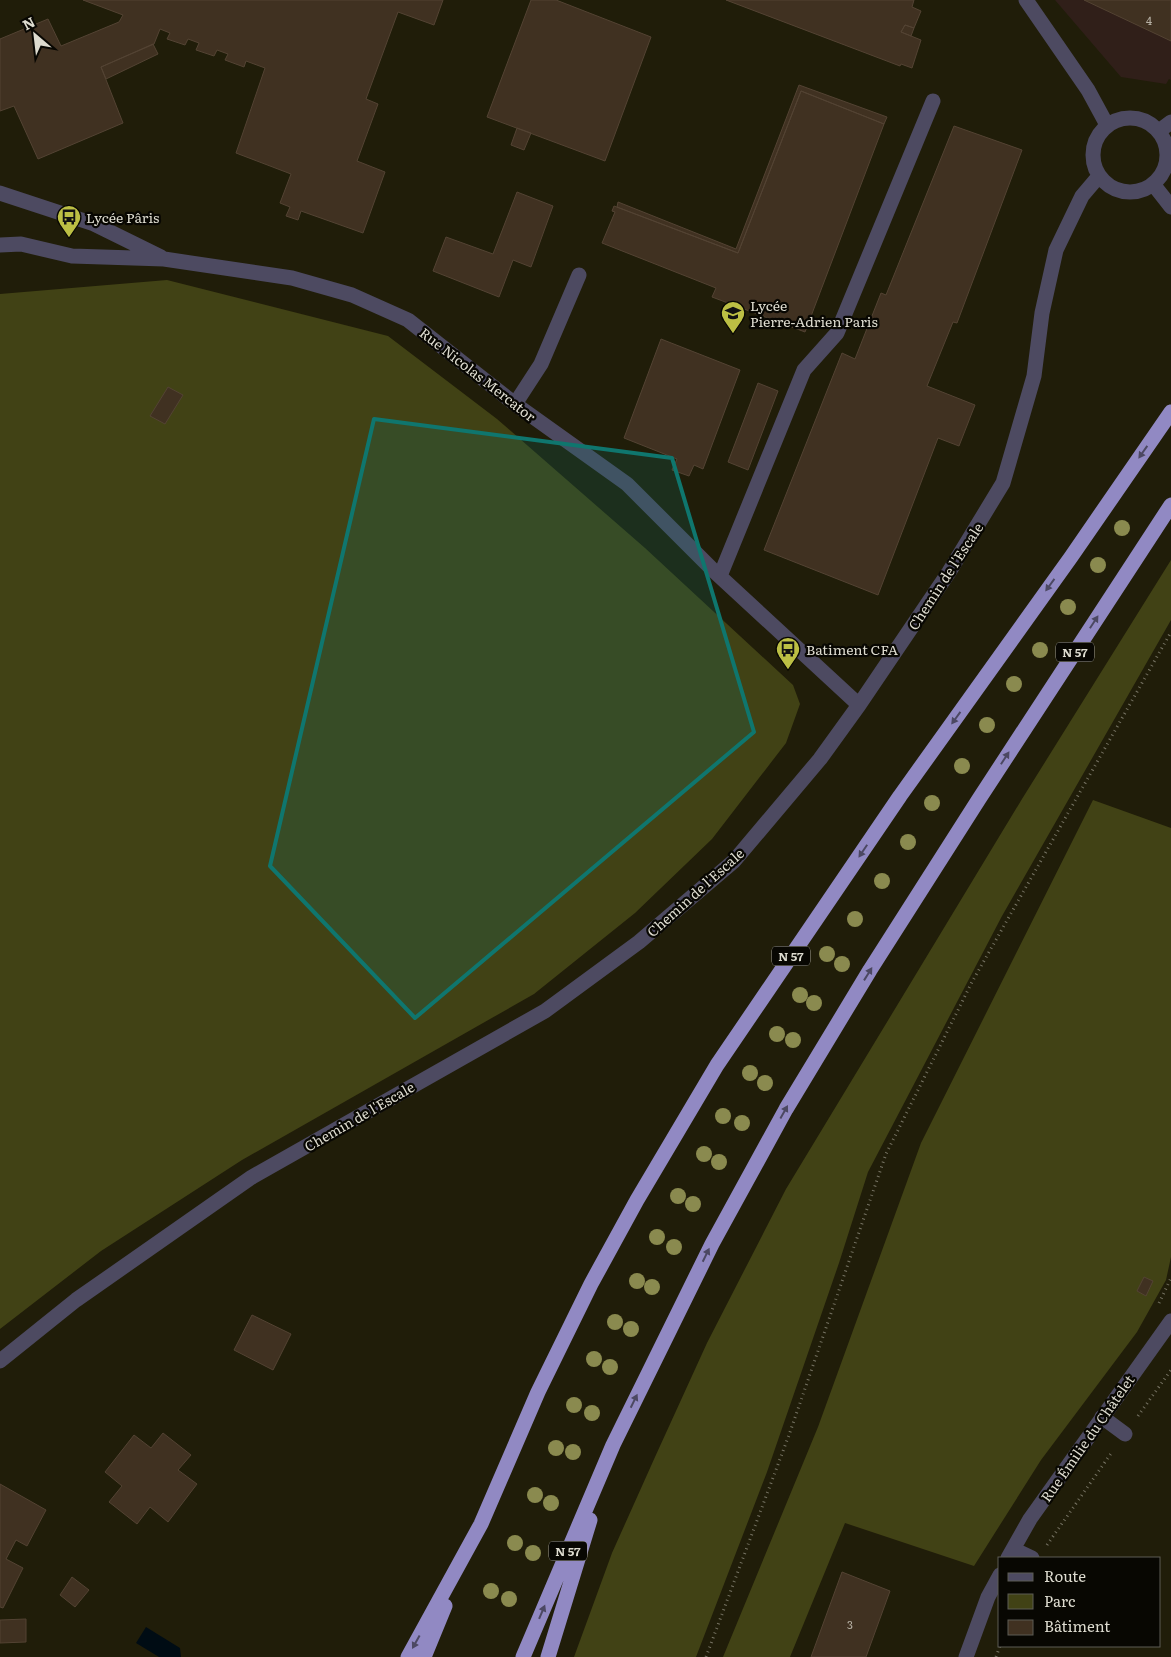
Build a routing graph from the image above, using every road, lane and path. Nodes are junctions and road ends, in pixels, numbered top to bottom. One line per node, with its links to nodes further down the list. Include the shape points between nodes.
1 (1026, 0): 4 (street)
2 (933, 101): 16 (street, via 837,332 804,370)
3 (1171, 122): 5 (street)
4 (1108, 125): 5 (street, via 1117,120 1140,119); 6 (street, via 1099,133 1092,154)
5 (1159, 131): 7 (street, via 1168,153 1163,170)
6 (1099, 176): 7 (street, via 1107,185 1130,192); 18 (street, Chemin de l'Escale, via 1082,196 1056,250 1042,313 1034,376 1003,483 950,572)
7 (1153, 184): 9 (street)
8 (0, 193): 11 (street, via 94,224)
9 (1171, 207)
10 (0, 245): 11 (street, Rue Nicolas Mercator, via 21,244 72,256)
11 (164, 259): 13 (street, Rue Nicolas Mercator, via 292,278 352,295 408,320)
12 (579, 275): 13 (street, via 540,364)
13 (515, 404): 16 (street, Rue Nicolas Mercator, via 627,484)
14 (1171, 412): 25 (highway, N 57, one-way to 25, via 900,796 718,1065 591,1284 538,1392)
15 (1171, 505): 24 (highway, N 57, one-way to 15, via 712,1244 786,1108 968,816)
16 (720, 576): 18 (street, Rue Nicolas Mercator)
17 (1171, 632): 33 (path, via 972,982 886,1154 789,1435)
18 (859, 705): 20 (street, Chemin de l'Escale, via 820,760 734,861 639,942 545,1011 252,1177 76,1300)
19 (1171, 1321): 22 (street, Rue Émilie du Châtelet)
20 (0, 1361)
21 (1171, 1370): 23 (path)
22 (1102, 1417): 23 (street); 26 (street, Rue Émilie du Châtelet, via 1030,1519)
23 (1125, 1434): 27 (path)
24 (613, 1445): 31 (highway, N 57, one-way to 24); 32 (highway)
25 (474, 1538): 29 (highway, one-way to 29); 30 (highway, N 57)
26 (1011, 1553): 27 (street)
27 (1038, 1554)
28 (998, 1579): 34 (street)
29 (408, 1657)
30 (424, 1657)
31 (523, 1657)
32 (548, 1657)
33 (706, 1657)
34 (966, 1657)

